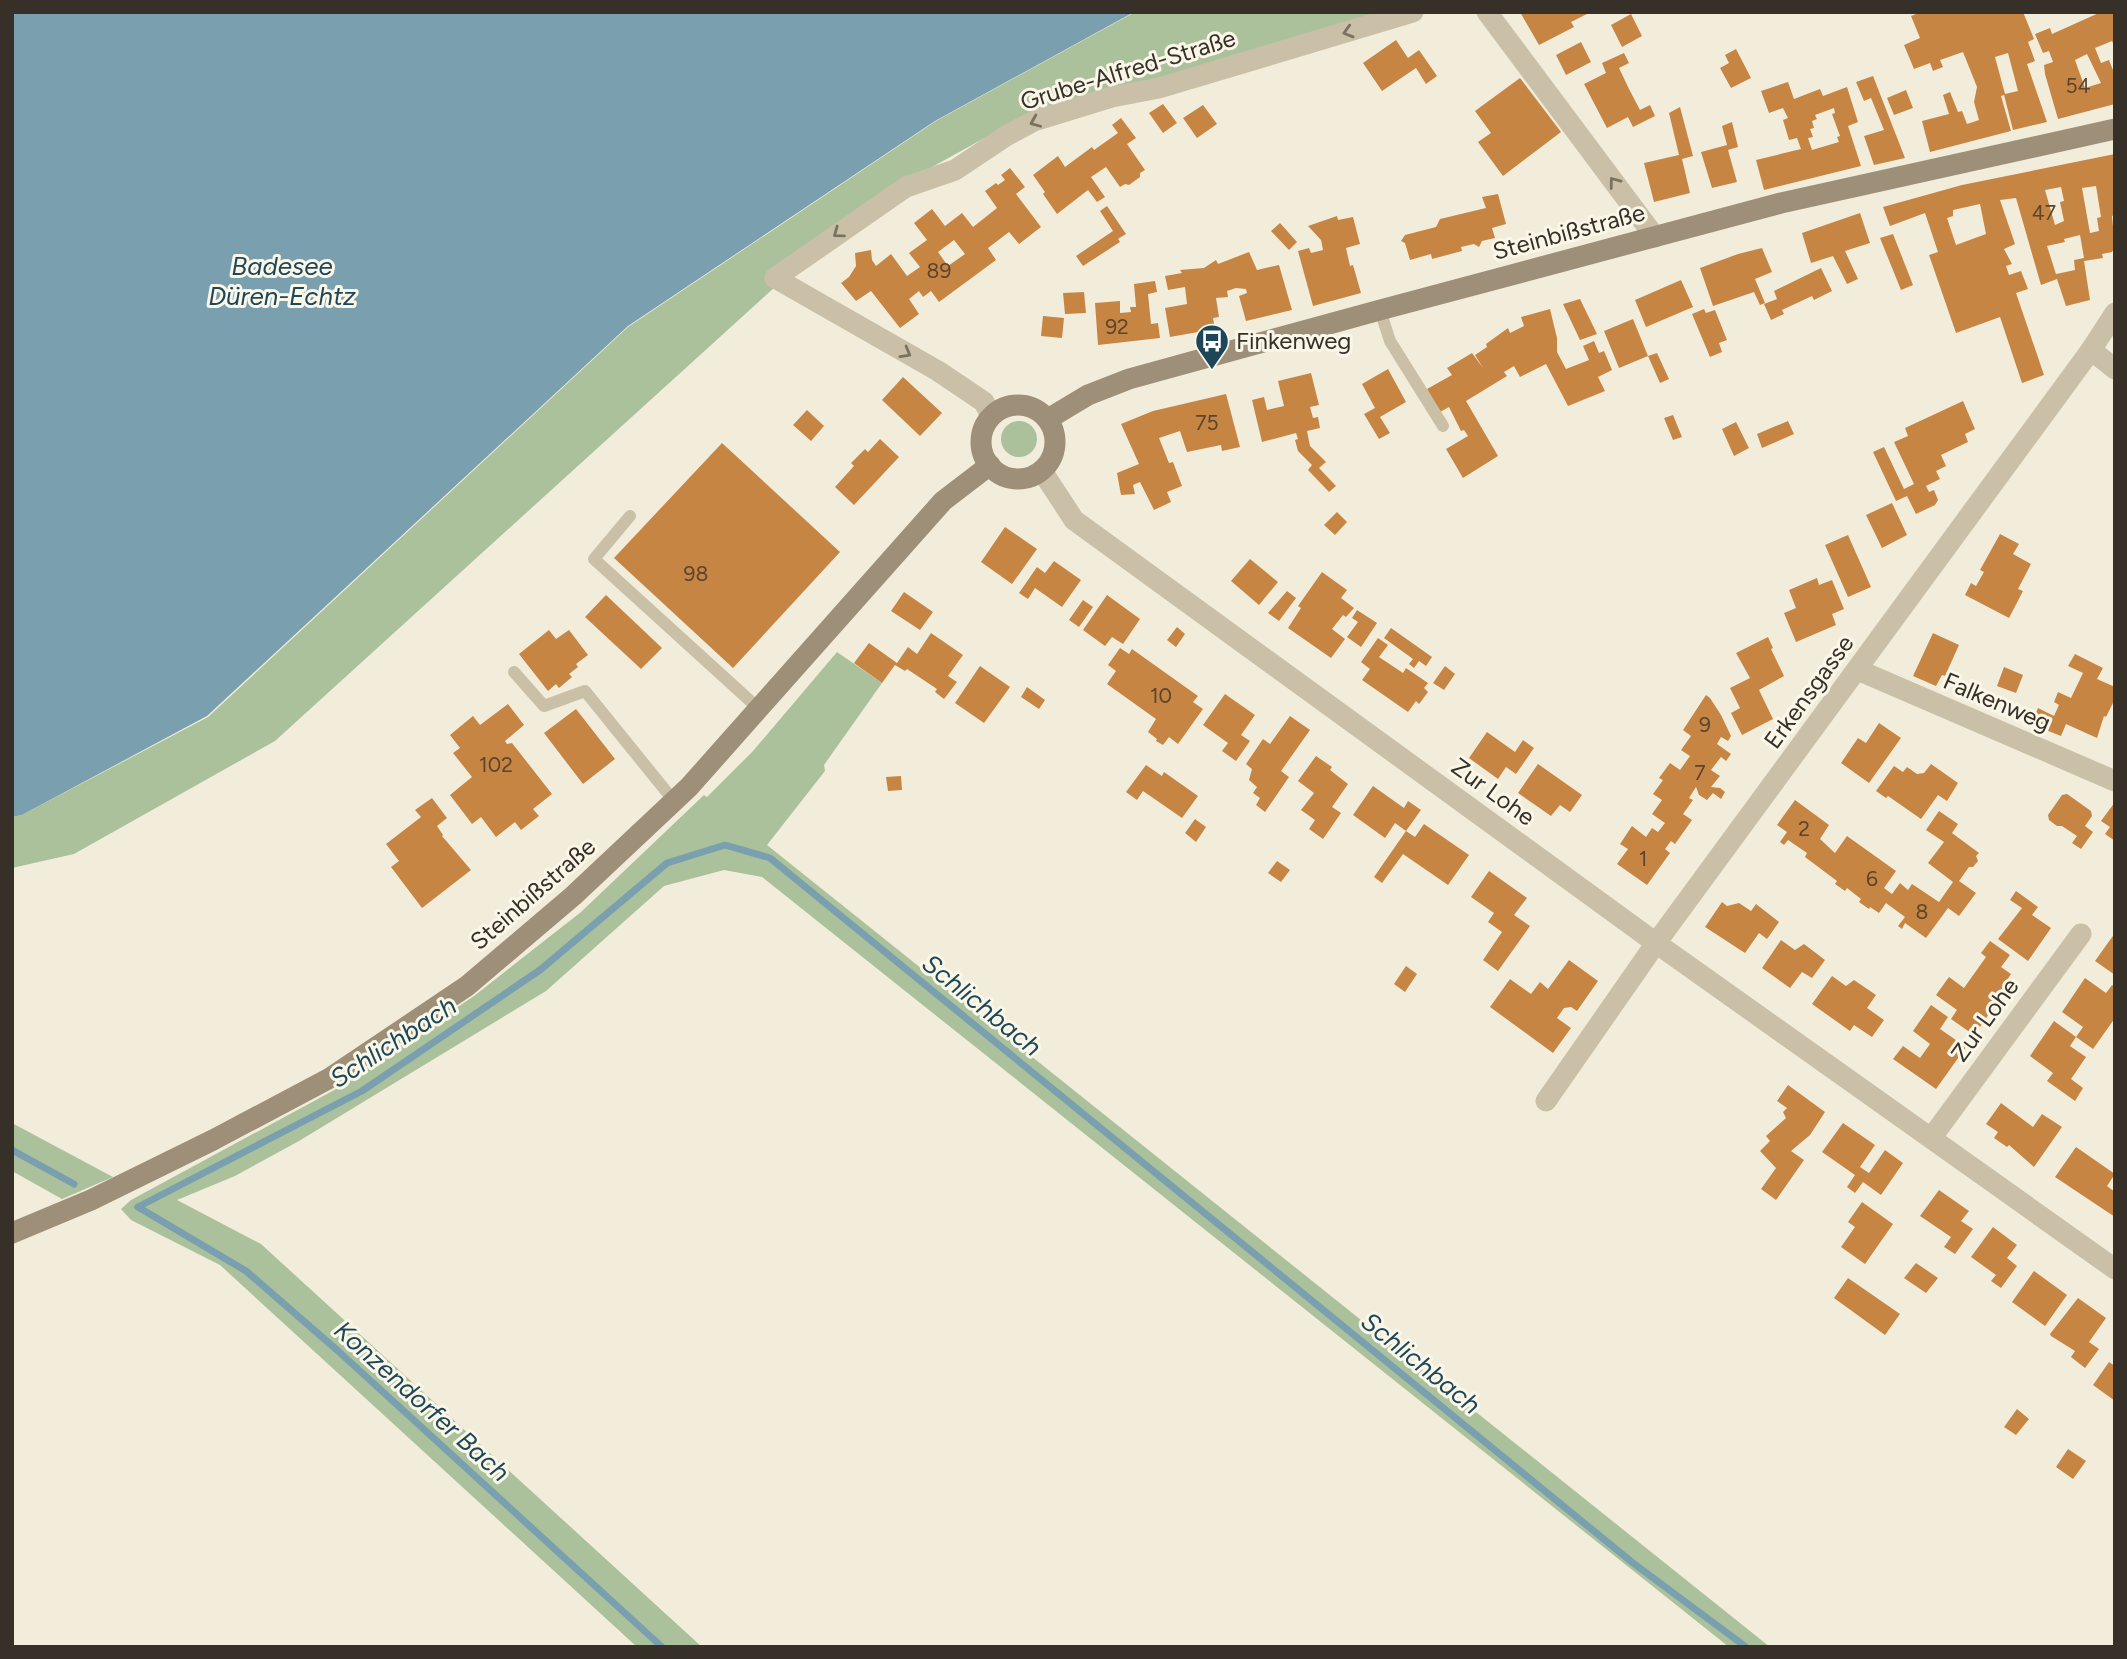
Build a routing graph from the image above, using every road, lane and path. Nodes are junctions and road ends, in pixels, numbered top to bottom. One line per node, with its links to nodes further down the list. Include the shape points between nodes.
1 (1413, 12): 9 (street, Grube-Alfred-Straße, one-way to 9, via 1034,121 955,170 906,187 775,278 985,402)
2 (1487, 12): 4 (street, one-way to 2)
3 (2115, 130): 4 (street, Steinbißstraße, via 1781,203)
4 (1655, 237): 5 (street, Steinbißstraße)
5 (1380, 310): 10 (street, Steinbißstraße, via 1129,379 1088,395); 11 (lane, via 1390,341)
6 (2115, 313): 7 (street, Erkensgasse)
7 (2091, 350): 8 (street); 15 (street, Erkensgasse)
8 (2115, 369)
9 (991, 416): 10 (street, via 1020,404 1036,408); 12 (street, via 981,441)
10 (1048, 419): 13 (street, via 1055,446)
11 (1443, 426)
12 (990, 465): 13 (street, via 1014,479); 17 (street, Steinbißstraße, via 943,501)
13 (1041, 471): 21 (street, Zur Lohe, via 1074,520)
14 (629, 516): 17 (lane, via 594,559)
15 (1857, 670): 18 (street, Falkenweg); 21 (street, Erkensgasse)
16 (513, 672): 19 (lane, via 544,706 585,691)
17 (758, 708): 19 (street, Steinbißstraße)
18 (2114, 780)
19 (674, 800): 24 (street, Steinbißstraße, via 573,896 467,986 330,1078 103,1194)
20 (2081, 934): 23 (street, Zur Lohe)
21 (1656, 943): 22 (street, Erkensgasse); 23 (street, Zur Lohe)
22 (1546, 1101)
23 (1932, 1137): 25 (street, Zur Lohe)
24 (12, 1233)
25 (2115, 1269)

